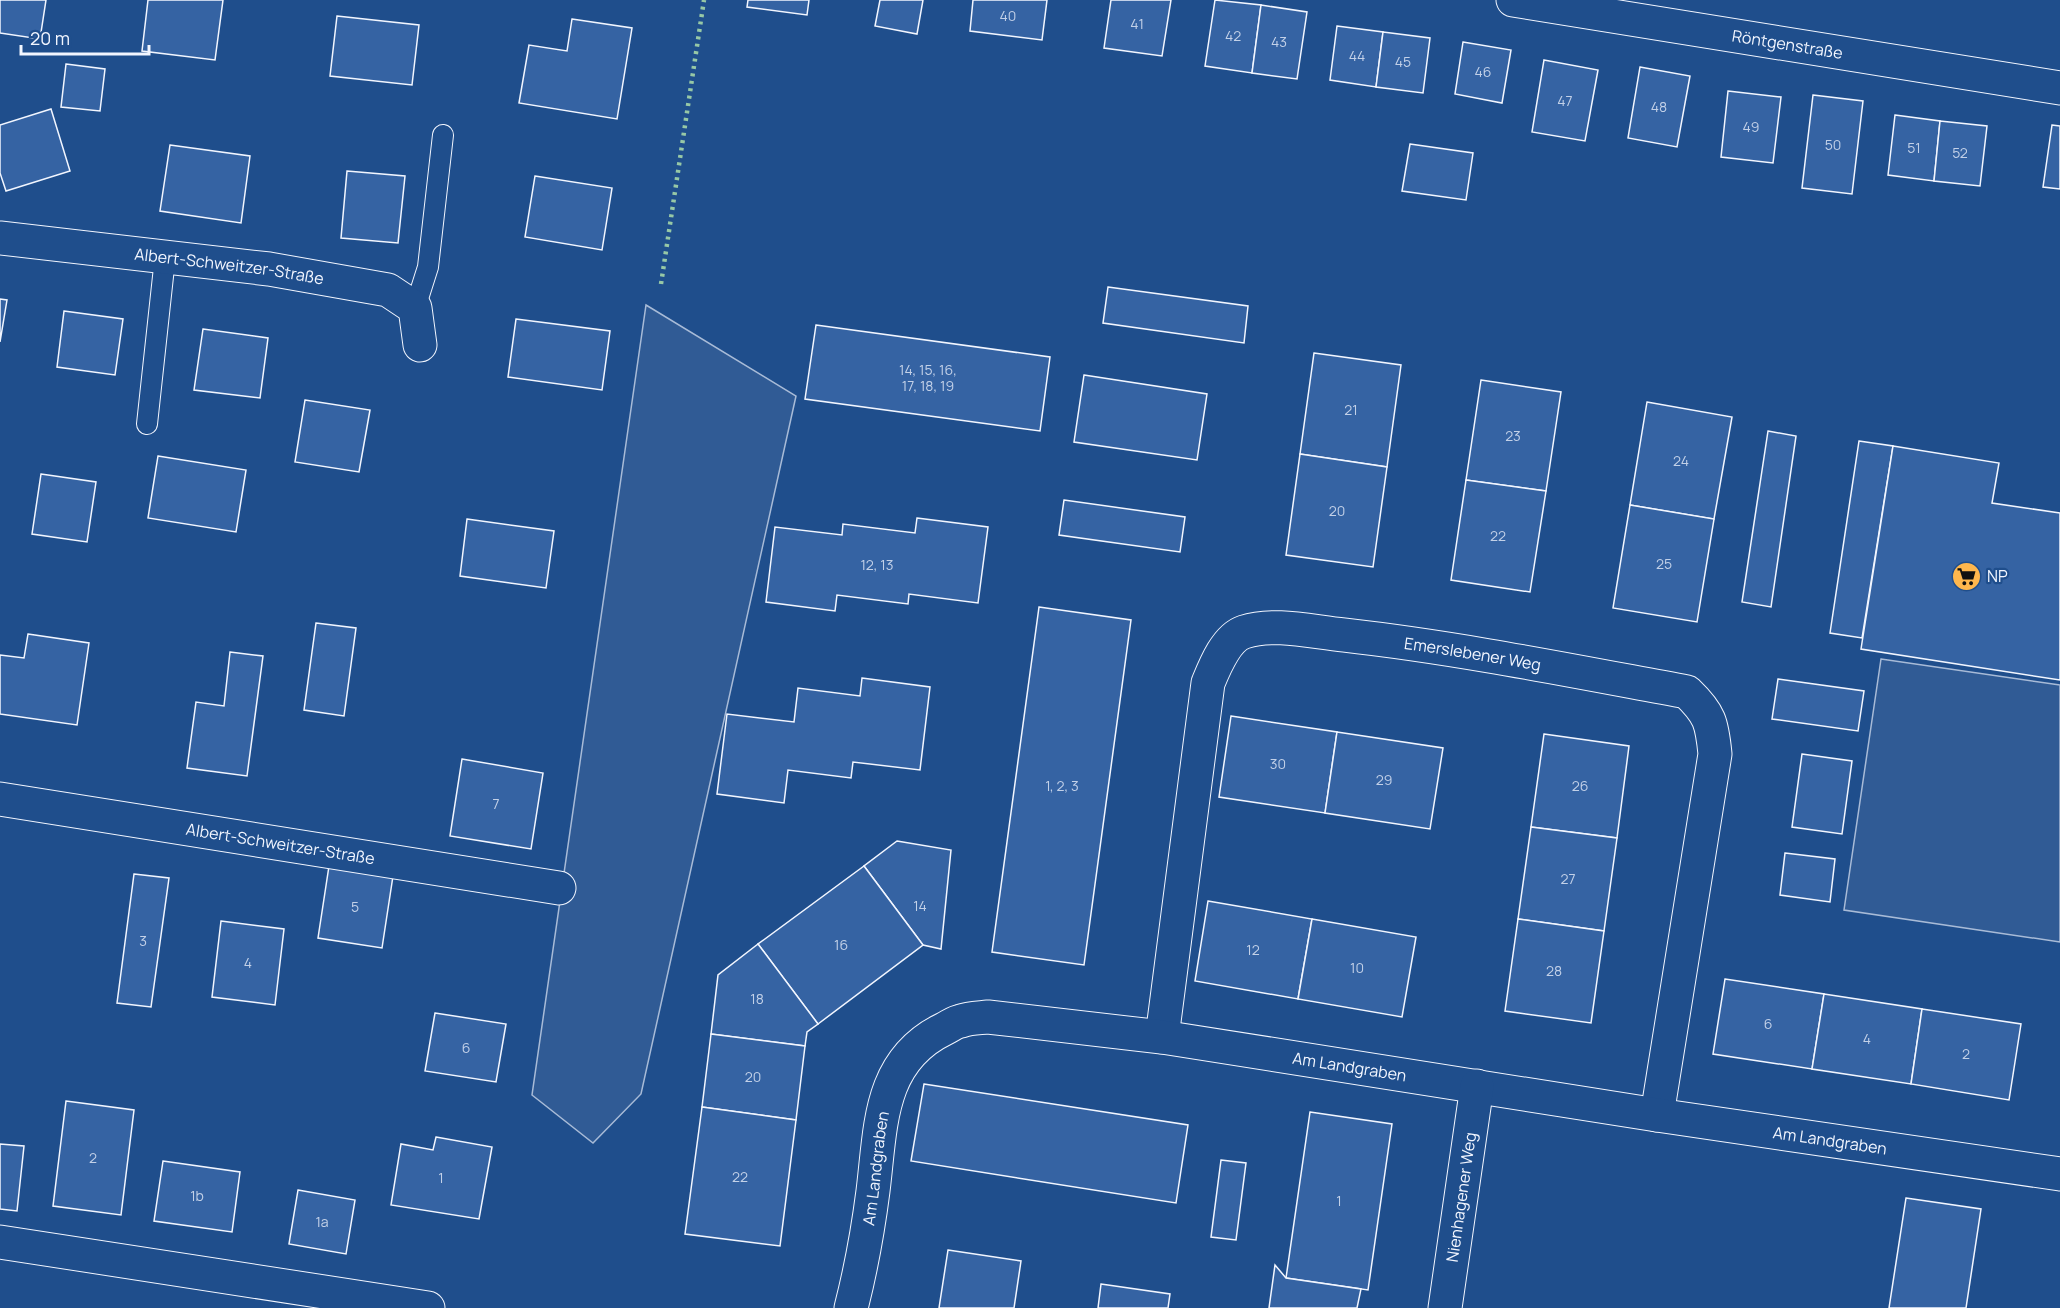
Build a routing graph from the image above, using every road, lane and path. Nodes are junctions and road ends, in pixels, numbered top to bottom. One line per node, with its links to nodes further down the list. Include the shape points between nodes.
1 (1514, 0): 2 (street, Röntgenstraße)
2 (2060, 88)
3 (443, 135): 6 (lane, via 428,267)
4 (0, 238): 5 (street, Albert-Schweitzer-Straße)
5 (165, 258): 6 (street, Albert-Schweitzer-Straße, via 269,268 388,290); 8 (lane)
6 (415, 308): 7 (street)
7 (420, 345)
8 (147, 424)
9 (0, 799): 10 (street, Albert-Schweitzer-Straße)
10 (559, 888)
11 (1162, 1037): 12 (street, Am Landgraben); 13 (street, Emerslebener Weg, via 1208,683 1220,654 1241,633 1267,627 1386,640 1686,692 1701,706 1713,726 1714,754); 17 (street, Am Landgraben, via 988,1017 961,1021 913,1049 894,1076 883,1111 870,1214)
12 (1477, 1086): 13 (street, Am Landgraben); 18 (street, Nienhagener Weg)
13 (1657, 1115): 14 (street, Am Landgraben)
14 (2060, 1174)
15 (0, 1242): 16 (street)
16 (428, 1308)
17 (851, 1308)
18 (1445, 1308)

